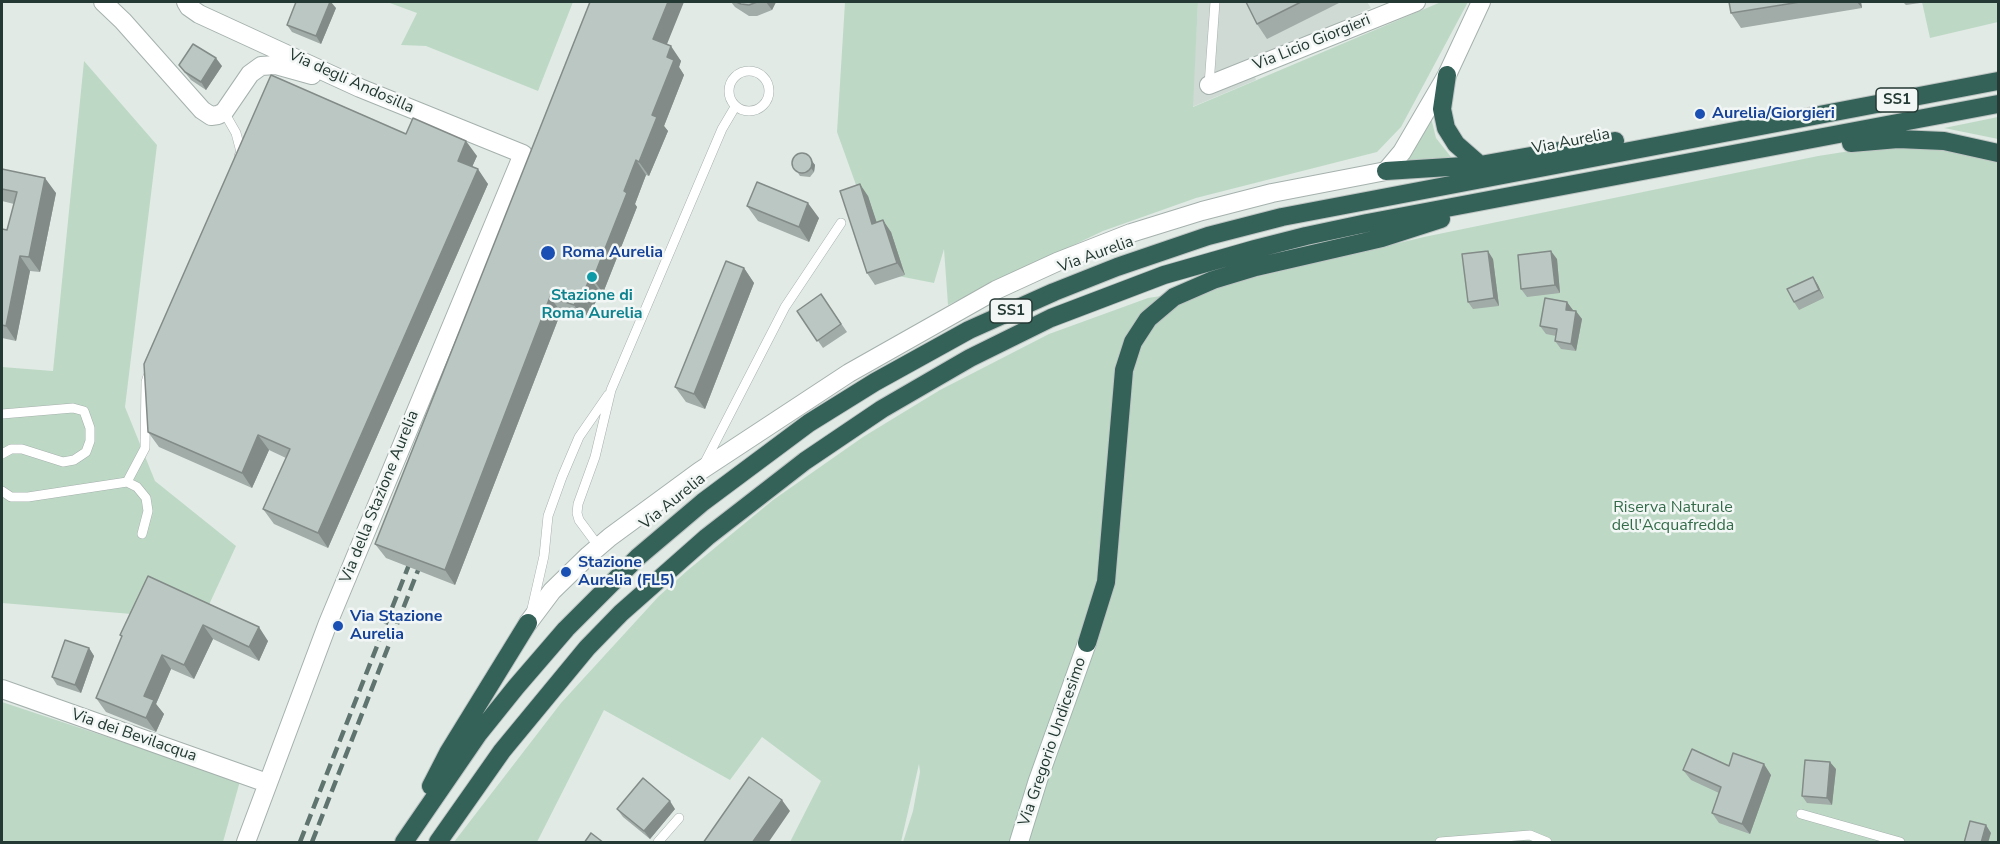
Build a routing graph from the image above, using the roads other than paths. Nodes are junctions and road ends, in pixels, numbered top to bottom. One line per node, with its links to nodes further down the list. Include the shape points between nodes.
1 (103, 2): 12 (street, via 202,110 212,116)
2 (186, 2): 9 (street, Via degli Andosilla, via 199,14)
3 (1215, 2): 8 (lane)
4 (1416, 2): 8 (street, Via Licio Giorgieri)
5 (1481, 2): 6 (street)
6 (1447, 75): 18 (highway, via 1442,109 1446,128 1456,144); 19 (street, via 1402,152)
7 (1998, 81): 13 (highway, Via Aurelia / SS1)
8 (1209, 85)
9 (360, 88): 12 (street, via 276,65 261,66 250,74); 15 (street, Via degli Andosilla)
10 (1998, 104): 16 (highway, SS1)
11 (735, 107): 11 (lane, via 749,112 767,101 769,87 760,74 746,71 733,77 728,92); 23 (lane, via 722,129)
12 (224, 112): 17 (lane, via 241,152)
13 (1795, 120): 18 (highway, via 1691,128); 37 (highway, Via Aurelia / SS1, via 1249,225 1117,267 969,330 809,423 649,547 583,611 516,687)
14 (1998, 153): 16 (highway, via 1944,141 1898,140)
15 (523, 154): 34 (street, Via della Stazione Aurelia, via 328,623)
16 (1700, 161): 20 (highway, SS1)
17 (236, 163)
18 (1480, 165): 19 (highway)
19 (1386, 171): 26 (street, Via Aurelia, via 1202,211 1057,262 970,303 849,373)
20 (1482, 203): 32 (highway, via 1396,234 1213,280 1174,297 1148,319 1133,342 1124,370 1108,572); 39 (highway, SS1, via 1367,223 1164,275 1052,318 898,398 761,493 621,613 520,728)
21 (841, 223): 26 (lane, via 785,307)
22 (152, 364): 27 (lane, via 146,382 145,448)
23 (611, 390): 30 (lane, via 577,513); 31 (lane, via 579,437 548,516 544,556)
24 (2, 414): 25 (lane, via 73,408 84,411 90,441 86,452 63,462 22,449)
25 (2, 454)
26 (700, 471): 30 (street, Via Aurelia)
27 (127, 482): 28 (lane, via 28,497 11,497); 29 (lane, via 146,498 148,511)
28 (2, 491)
29 (142, 534)
30 (599, 547): 31 (street, Via Aurelia, via 561,582)
31 (528, 623): 37 (highway, via 448,753)
32 (1087, 642): 41 (street, Via Gregorio Undicesimo)
33 (2, 689): 34 (street, Via dei Bevilacqua)
34 (267, 783): 38 (street, Via della Stazione Aurelia)
35 (1801, 814): 44 (lane)
36 (679, 818): 40 (lane)
37 (406, 838)
38 (246, 843)
39 (438, 843)
40 (658, 843)
41 (1019, 843)
42 (1440, 843): 43 (lane, via 1530,835)
43 (1546, 843)
44 (1900, 843)

